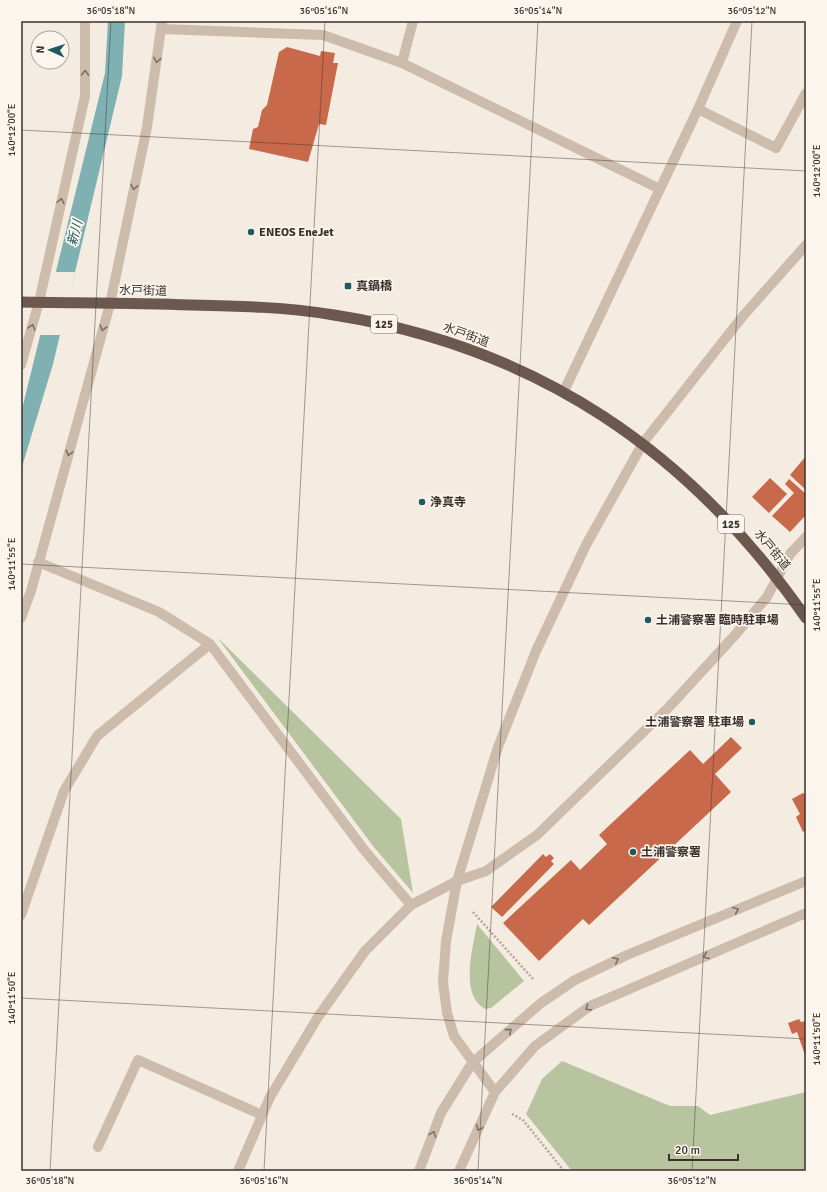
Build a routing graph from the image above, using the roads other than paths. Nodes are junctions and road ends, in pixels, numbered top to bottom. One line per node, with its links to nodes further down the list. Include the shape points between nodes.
1 (85, 21): 11 (street, one-way to 1, via 84,96)
2 (413, 21): 5 (street)
3 (737, 21): 7 (street)
4 (162, 25): 5 (street, via 323,35); 12 (street, one-way to 12, via 147,127)
5 (402, 63): 8 (street)
6 (806, 93): 7 (street, via 776,148)
7 (698, 109): 8 (street)
8 (660, 189): 14 (street)
9 (806, 245): 15 (street, via 743,316)
10 (21, 302): 11 (highway, 水戸街道 / 125)
11 (42, 302): 12 (highway, 水戸街道 / 125); 13 (street, one-way to 11)
12 (110, 304): 14 (highway, 水戸街道 / 125, via 263,307 332,314 380,323 423,334 481,354); 17 (street, one-way to 17)
13 (21, 365)
14 (564, 391): 15 (highway, 水戸街道 / 125)
15 (643, 443): 18 (highway, 水戸街道 / 125, via 704,495 746,539); 22 (street, via 586,545 536,651 498,748)
16 (806, 537): 18 (street, via 790,554)
17 (38, 562): 19 (street); 21 (street, via 160,612)
18 (778, 578): 20 (highway, 水戸街道 / 125); 22 (street, via 767,597 736,634 669,707 537,835 486,871)
19 (21, 618)
20 (806, 618)
21 (210, 644): 24 (street, via 365,851); 26 (street, via 97,736 64,791)
22 (457, 881): 24 (street); 27 (street, via 446,941 443,982 447,1013 454,1036)
23 (806, 881): 27 (street, one-way to 23, via 541,1003 575,980)
24 (411, 905): 29 (street, via 365,951 318,1017)
25 (806, 913): 28 (street, one-way to 28, via 590,1006 535,1046)
26 (21, 915)
27 (472, 1063): 28 (street); 32 (street, one-way to 27, via 441,1113)
28 (495, 1092): 33 (street, one-way to 33)
29 (262, 1115): 30 (street, via 138,1060); 31 (street)
30 (98, 1147)
31 (238, 1171)
32 (419, 1171)
33 (459, 1171)

